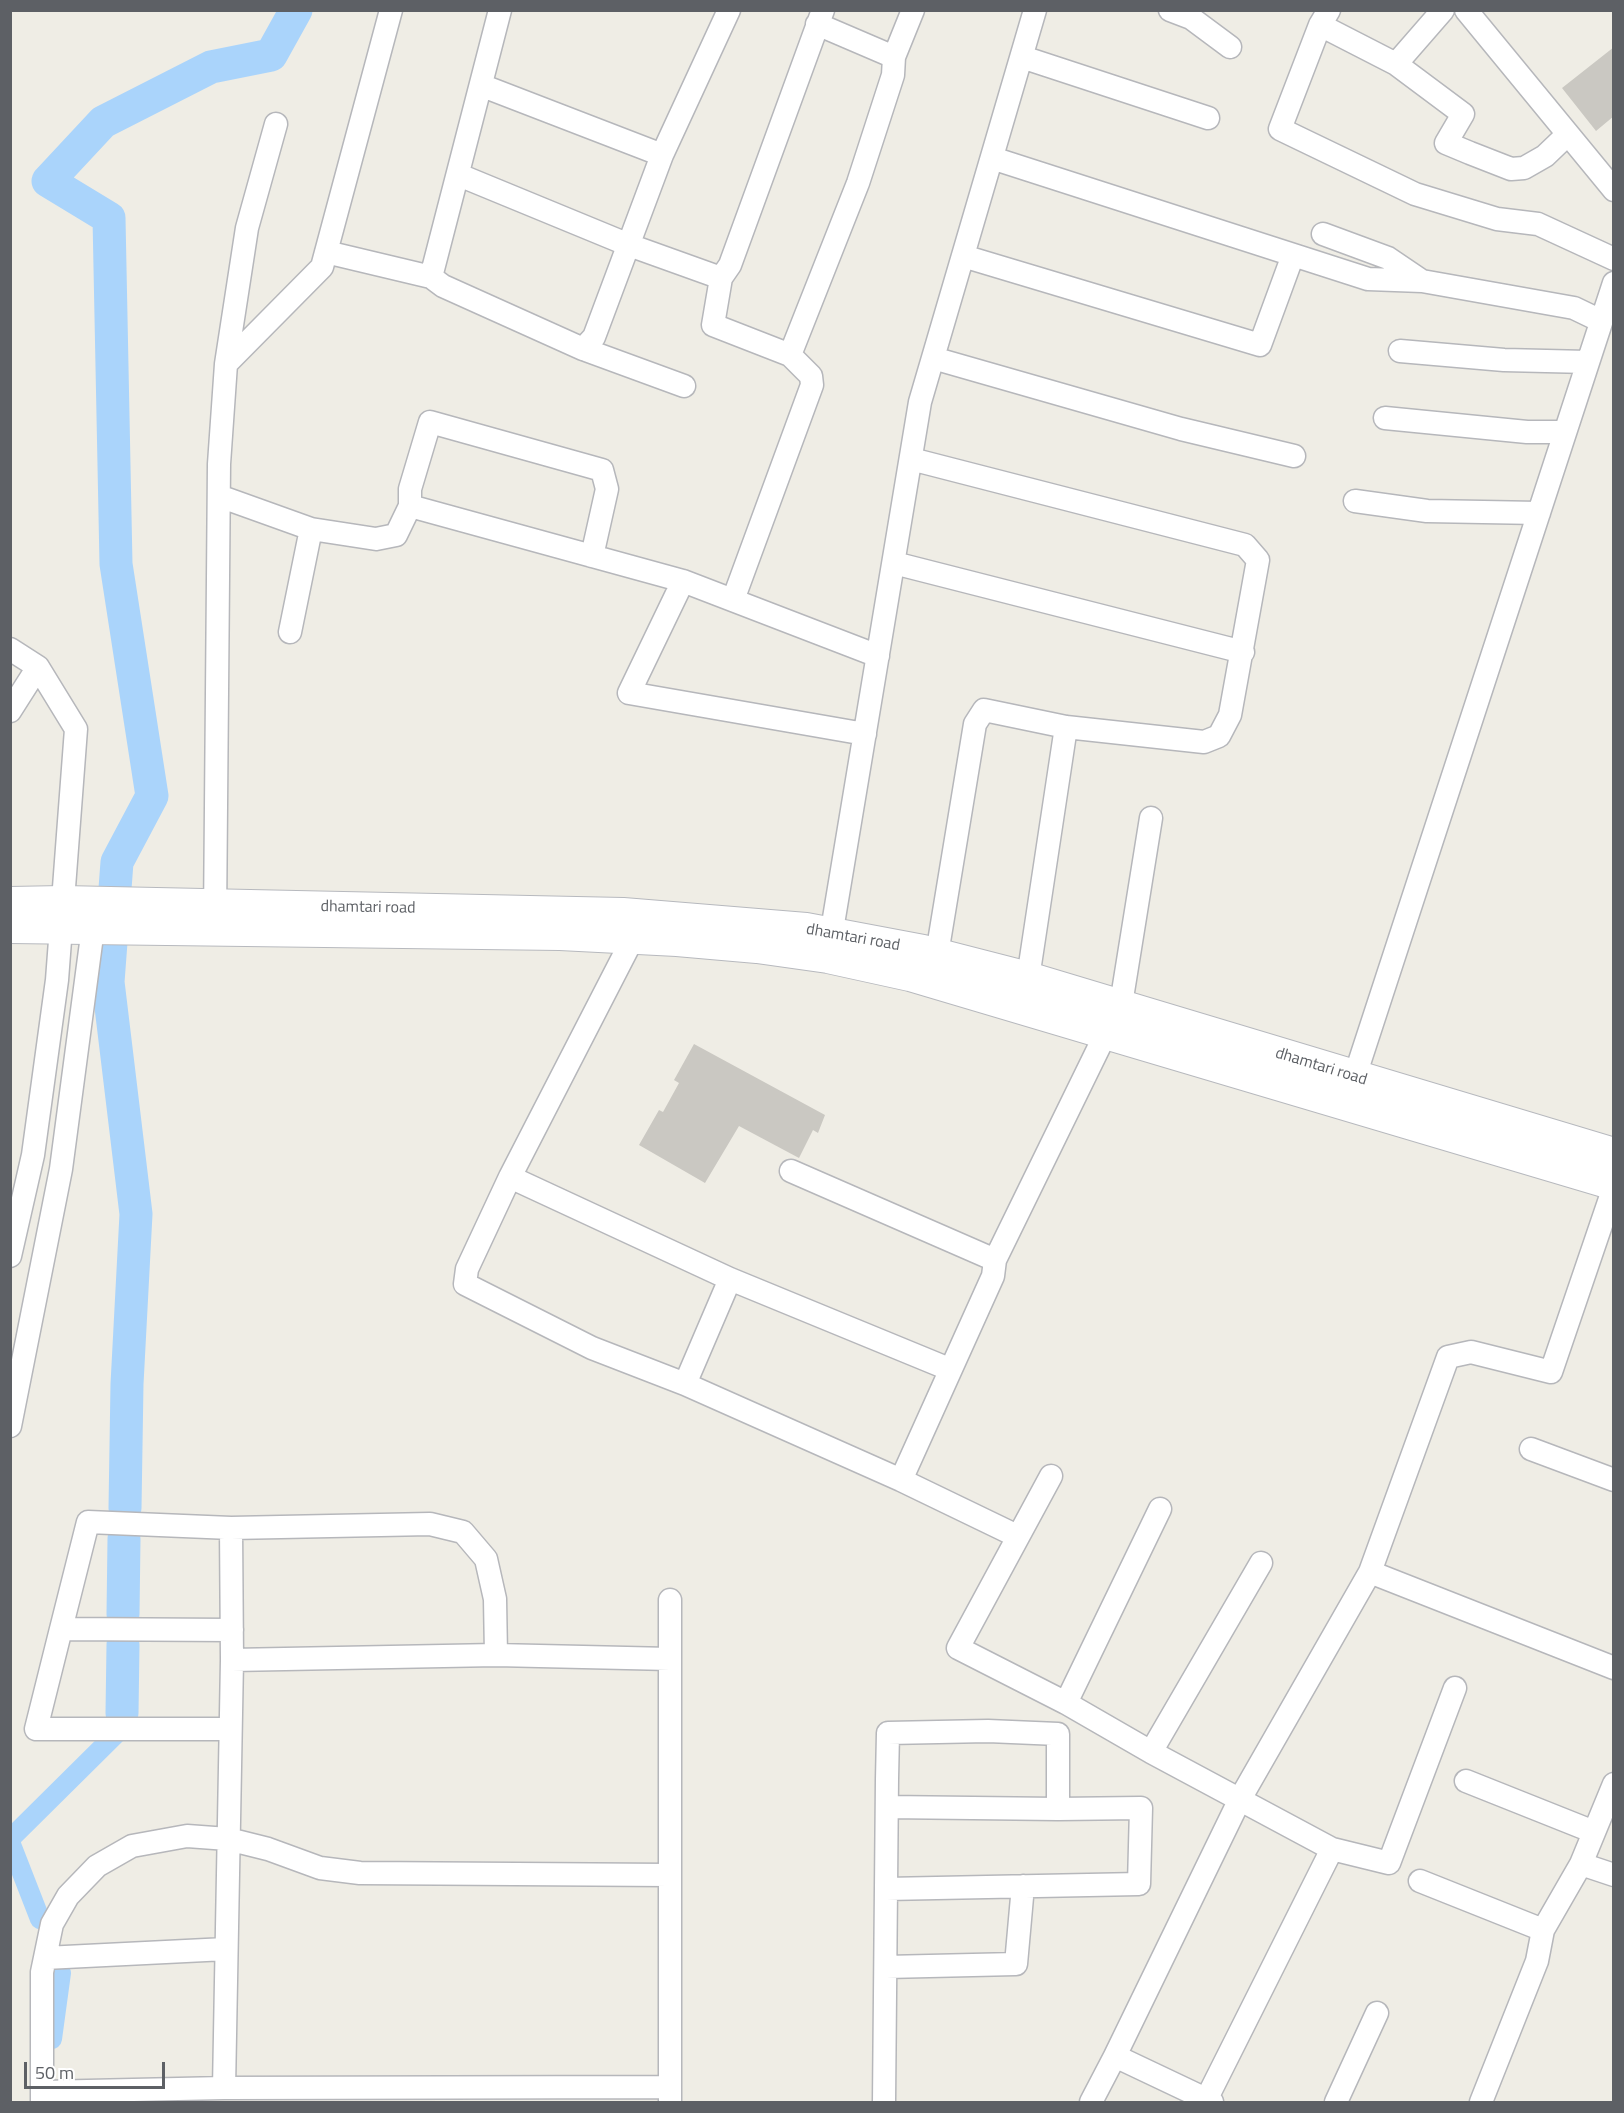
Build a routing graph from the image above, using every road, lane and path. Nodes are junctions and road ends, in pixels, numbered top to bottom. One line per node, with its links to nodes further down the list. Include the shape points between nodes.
1 (391, 10): 25 (street)
2 (500, 10): 15 (street)
3 (729, 10): 19 (street)
4 (913, 10): 12 (street)
5 (1035, 10): 13 (street)
6 (1170, 10): 11 (street, via 1191,18)
7 (1443, 10): 14 (street)
8 (1466, 10): 18 (street)
9 (820, 17): 12 (street); 30 (street, via 730,266)
10 (1324, 18): 14 (street); 28 (street, via 1280,129 1414,194 1497,219 1538,224)
11 (1230, 48)
12 (894, 57): 36 (street, via 893,75 858,183)
13 (1022, 57): 16 (street); 20 (street)
14 (1396, 64): 18 (street, via 1463,114 1446,143 1470,153 1511,169 1524,168 1545,156)
15 (483, 86): 19 (street); 21 (street)
16 (1208, 118)
17 (276, 124): 39 (street, via 247,228)
18 (1568, 134): 22 (street)
19 (662, 155): 24 (street)
20 (992, 158): 26 (street); 27 (street)
21 (459, 175): 24 (street); 29 (street)
22 (1614, 190)
23 (1323, 234): 31 (street, via 1388,258)
24 (629, 245): 30 (street); 34 (street, via 594,337)
25 (326, 252): 29 (street); 39 (street, via 322,267)
26 (1293, 255): 27 (street, via 1260,345); 31 (street, via 1368,279)
27 (963, 256): 37 (street)
28 (1614, 259)
29 (431, 277): 34 (street)
30 (721, 278): 36 (street, via 713,325)
31 (1422, 280): 33 (street)
32 (1614, 283): 33 (street)
33 (1607, 315): 38 (street)
34 (583, 349): 40 (street)
35 (1400, 351): 38 (street)
36 (790, 355): 53 (street, via 811,376 812,385)
37 (933, 358): 43 (street, via 1181,429); 44 (street, via 920,402)
38 (1588, 362): 42 (street)
39 (226, 364): 45 (street)
40 (684, 386)
41 (1385, 418): 42 (street)
42 (1565, 432): 48 (street)
43 (1294, 456)
44 (911, 459): 51 (street); 56 (street, via 1245,545 1258,560)
45 (219, 496): 49 (street); 66 (street)
46 (1355, 501): 48 (street, via 1426,511)
47 (410, 506): 49 (street, via 396,536 376,539); 50 (street); 50 (street, via 410,489 430,422 602,470 607,489)
48 (1539, 513): 73 (street)
49 (311, 529): 54 (street)
50 (592, 556): 52 (street)
51 (894, 563): 56 (street); 57 (street)
52 (683, 581): 53 (street); 61 (street, via 629,693)
53 (733, 600): 57 (street)
54 (290, 632)
55 (10, 650): 58 (street)
56 (1243, 652): 60 (street, via 1230,716 1219,736 1204,742)
57 (878, 656): 61 (street)
58 (38, 667): 59 (street); 64 (street, via 76,729)
59 (10, 711)
60 (1066, 727): 70 (street, via 984,710 975,724); 71 (street)
61 (865, 734): 69 (street)
62 (1151, 818): 72 (street, via 1122,998)
63 (10, 903): 64 (main road)
64 (62, 916): 65 (main road); 67 (main road); 78 (street, via 33,1155)
65 (96, 916): 66 (main road); 83 (street, via 61,1169)
66 (215, 918): 68 (main road); 69 (main road, dhamtari road, via 623,914 806,929)
67 (10, 927)
68 (633, 938): 69 (main road, via 757,947); 76 (street)
69 (830, 946): 70 (main road, dhamtari road); 72 (main road, via 910,975)
70 (937, 954): 71 (main road, dhamtari road)
71 (1028, 978): 72 (main road, dhamtari road)
72 (1112, 1019): 73 (main road); 79 (street)
73 (1350, 1091): 74 (main road, dhamtari road); 77 (main road)
74 (1614, 1154)
75 (791, 1171): 79 (street)
76 (510, 1177): 80 (street); 82 (street, via 467,1269 465,1284 592,1348)
77 (1614, 1186): 92 (street, via 1551,1372 1471,1352 1448,1357)
78 (10, 1256)
79 (995, 1260): 81 (street, via 993,1276)
80 (730, 1279): 81 (street); 82 (street)
81 (949, 1369): 86 (street)
82 (685, 1384): 86 (street)
83 (10, 1426)
84 (1532, 1449): 87 (street)
85 (1051, 1476): 90 (street)
86 (901, 1480): 90 (street)
87 (1614, 1480)
88 (1160, 1509): 101 (street)
89 (231, 1528): 94 (street, via 88,1522); 95 (street); 96 (street, via 430,1524 463,1532 486,1559 495,1599)
90 (1017, 1536): 101 (street, via 958,1648)
91 (1261, 1563): 103 (street)
92 (1370, 1572): 99 (street); 106 (street)
93 (670, 1600): 97 (street)
94 (61, 1629): 95 (street); 102 (street, via 36,1729)
95 (232, 1630): 98 (street)
96 (496, 1655): 97 (street); 98 (street)
97 (670, 1659): 113 (street)
98 (232, 1660): 102 (street)
99 (1614, 1668)
100 (1455, 1688): 111 (street, via 1389,1863)
101 (1066, 1703): 103 (street)
102 (230, 1729): 110 (street)
103 (1151, 1752): 106 (street)
104 (1466, 1781): 109 (street)
105 (1614, 1784): 109 (street)
106 (1240, 1799): 111 (street); 123 (street)
107 (887, 1807): 108 (street); 108 (street, via 888,1733 988,1731 1058,1734); 117 (street)
108 (1058, 1809): 116 (street, via 1141,1808 1139,1884)
109 (1594, 1832): 112 (street)
110 (228, 1839): 113 (street, via 320,1868 360,1873); 119 (street); 120 (street, via 187,1836 132,1846 97,1866 68,1896 52,1924)
111 (1332, 1849): 128 (street)
112 (1581, 1864): 114 (street); 118 (street)
113 (670, 1875): 125 (street)
114 (1614, 1875)
115 (1420, 1881): 118 (street)
116 (1023, 1886): 117 (street); 121 (street, via 1016,1964)
117 (886, 1889): 121 (street)
118 (1543, 1930): 127 (street, via 1537,1961)
119 (226, 1949): 120 (street); 124 (street)
120 (45, 1958): 126 (street)
121 (885, 1967): 129 (street)
122 (1377, 2013): 131 (street)
123 (1115, 2056): 128 (street); 130 (street)
124 (224, 2088): 125 (street); 126 (street)
125 (670, 2095)
126 (42, 2097)
127 (1490, 2100)
128 (1208, 2102)
129 (884, 2103)
130 (1091, 2103)
131 (1336, 2103)

